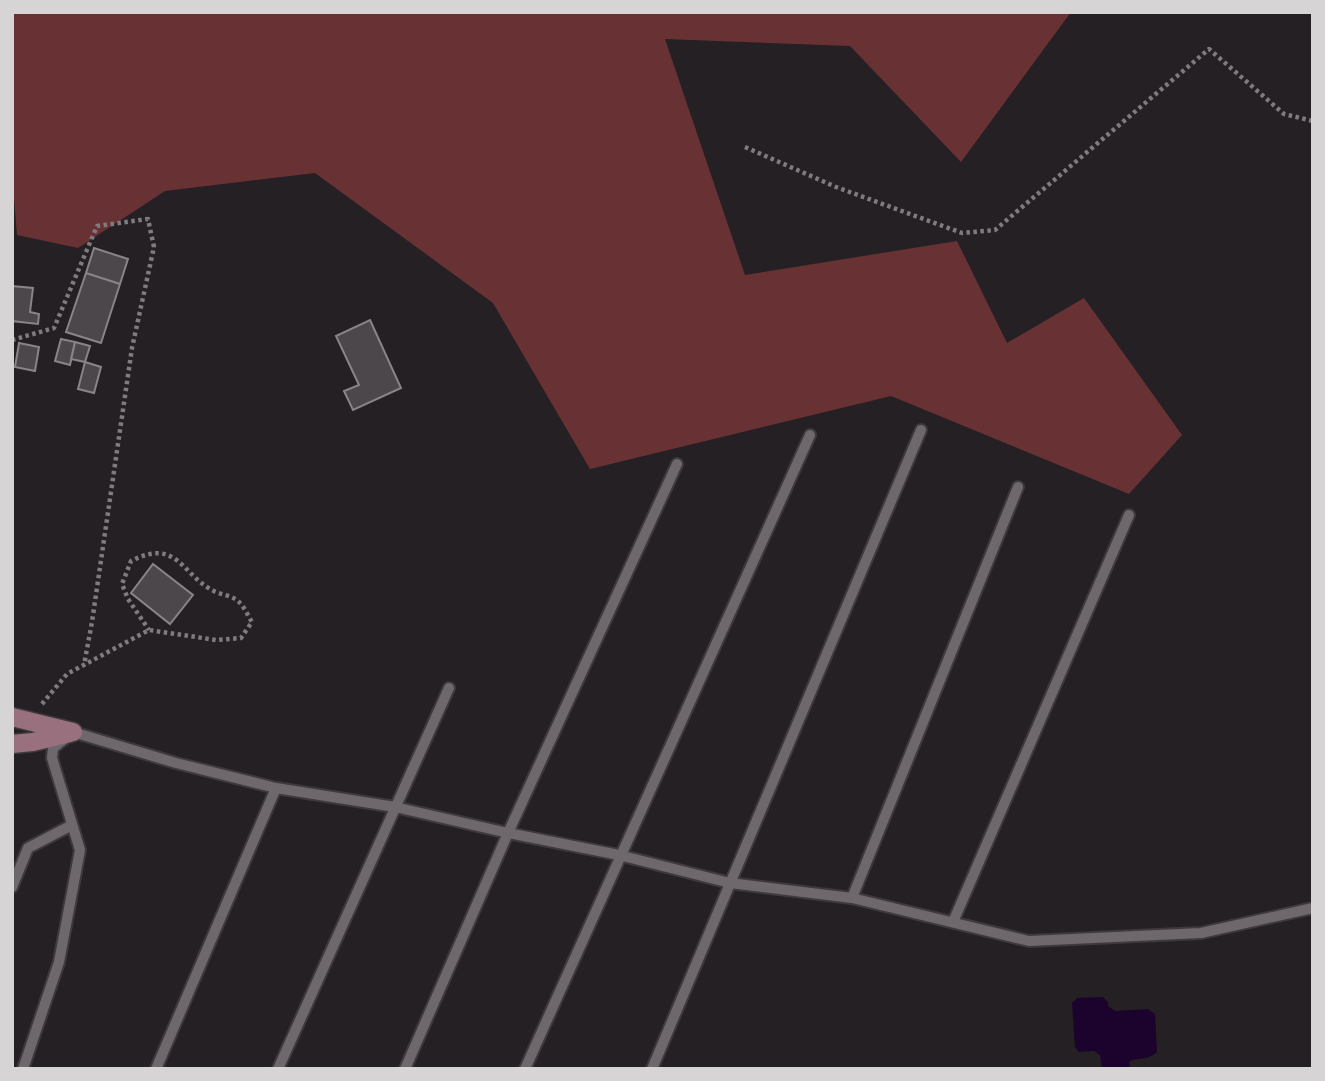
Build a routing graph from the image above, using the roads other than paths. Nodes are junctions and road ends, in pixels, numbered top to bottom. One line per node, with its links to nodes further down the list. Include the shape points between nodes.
1 (921, 430): 15 (lane)
2 (810, 435): 14 (lane)
3 (677, 464): 13 (lane)
4 (1018, 487): 17 (lane)
5 (1129, 515): 19 (lane)
6 (449, 688): 11 (lane)
7 (20, 719): 8 (main road)
8 (73, 732): 9 (main road); 10 (lane); 12 (lane, via 53,748 52,758)
9 (12, 744)
10 (276, 788): 11 (lane); 21 (lane)
11 (395, 807): 13 (lane); 22 (lane)
12 (72, 825): 16 (lane, via 28,848); 20 (lane, via 80,850 59,962)
13 (508, 833): 14 (lane); 23 (lane)
14 (619, 855): 15 (lane); 24 (lane)
15 (730, 883): 17 (lane); 25 (lane)
16 (12, 887)
17 (852, 898): 19 (lane)
18 (1313, 908): 19 (lane, via 1201,933 1029,941)
19 (953, 922)
20 (23, 1069)
21 (156, 1069)
22 (278, 1069)
23 (405, 1069)
24 (525, 1069)
25 (652, 1069)

